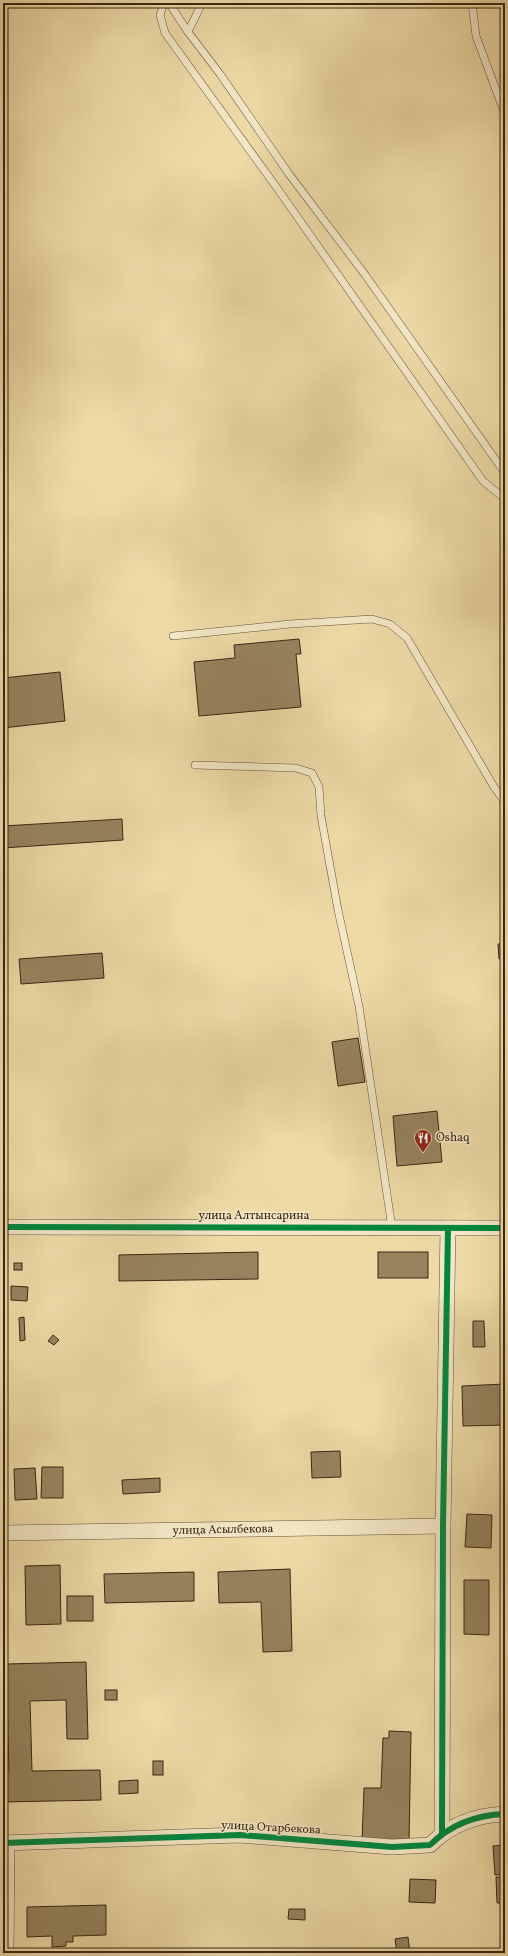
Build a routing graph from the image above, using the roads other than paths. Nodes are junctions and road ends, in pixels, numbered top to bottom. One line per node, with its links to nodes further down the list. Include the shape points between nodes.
1 (164, 3): 8 (lane, via 160,15 165,33 484,481)
2 (169, 3): 5 (lane)
3 (202, 3): 5 (lane)
4 (472, 3): 6 (lane, via 476,36)
5 (188, 32): 7 (lane, via 366,276)
6 (505, 114)
7 (505, 474)
8 (505, 499)
9 (173, 636): 11 (lane, via 372,619 390,624 407,638)
10 (195, 765): 13 (lane, via 296,768 312,773 319,787 321,816 358,1006)
11 (505, 802)
12 (3, 1227): 13 (street, улица Алтынсарина)
13 (392, 1228): 14 (street, улица Алтынсарина)
14 (448, 1228): 15 (street, улица Алтынсарина); 16 (street)
15 (505, 1228)
16 (443, 1526): 17 (street, улица Асылбекова); 19 (street)
17 (3, 1534)
18 (505, 1814): 19 (street, улица Отарбекова, via 491,1814 459,1823)
19 (442, 1832): 20 (street, улица Отарбекова, via 430,1845 392,1847 240,1835)
20 (5, 1843): 21 (street)
21 (6, 1953)

